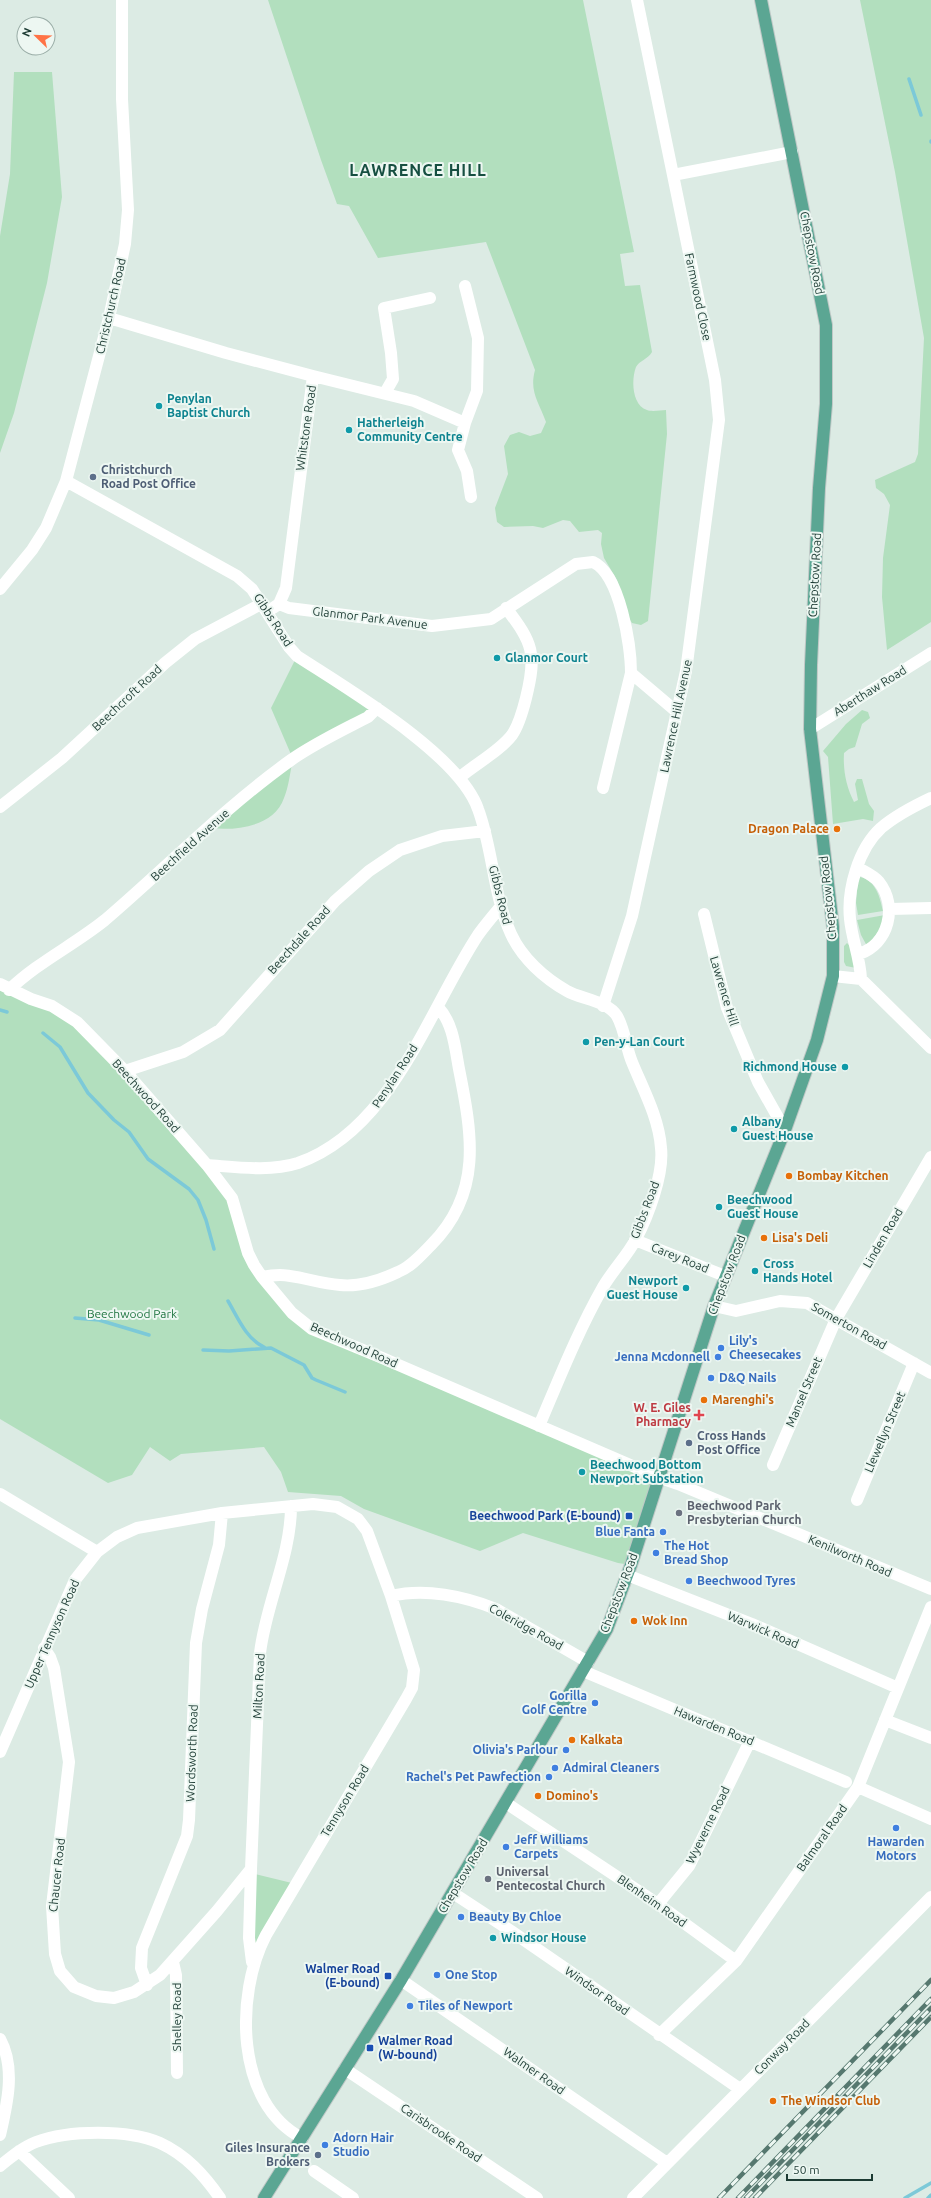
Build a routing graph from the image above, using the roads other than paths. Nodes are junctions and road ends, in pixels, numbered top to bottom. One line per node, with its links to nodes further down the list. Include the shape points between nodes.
1 (122, 0): 8 (street, Christchurch Road, via 122,86 128,210 125,244)
2 (637, 0): 5 (street, Farmwood Close)
3 (761, 0): 4 (main road, Chepstow Road)
4 (792, 152): 5 (street); 23 (main road, Chepstow Road, via 826,325 826,404 818,496)
5 (673, 175): 11 (street, Farmwood Close, via 715,380)
6 (465, 286): 12 (street, via 478,338 477,391)
7 (430, 298): 10 (street, via 384,308 392,379)
8 (109, 318): 9 (street, Whitstone Road); 13 (street, Christchurch Road)
9 (313, 376): 10 (street); 16 (street, Whitstone Road, via 286,588)
10 (385, 393): 12 (street, via 414,401)
11 (719, 420): 22 (street, Lawrence Hill Avenue, via 686,671)
12 (465, 423): 14 (street, via 458,450 467,471)
13 (66, 481): 15 (street, Christchurch Road, via 42,533 23,562); 17 (street, Gibbs Road, via 237,576 252,589)
14 (471, 496)
15 (0, 589)
16 (279, 604): 17 (street); 18 (street, Glanmor Park Avenue, via 289,608 432,626 491,619)
17 (265, 607): 21 (street, Gibbs Road, via 297,656); 27 (street, Beechcroft Road, via 195,639 165,663 62,758)
18 (506, 608): 20 (street, Glanmor Park Avenue, via 576,564 588,561 596,564 603,569 612,584 624,622 631,656); 24 (street, via 523,629 533,658 532,675 512,735)
19 (931, 653): 23 (street, Aberthaw Road)
20 (631, 673): 22 (street); 25 (street)
21 (377, 708): 24 (street, Gibbs Road, via 397,722); 37 (street, Beechfield Avenue, via 368,717 293,759 258,786 107,918)
22 (677, 712): 39 (street, Lawrence Hill Avenue, via 632,916)
23 (810, 729): 35 (main road, Chepstow Road, via 833,927)
24 (459, 778): 28 (street, Gibbs Road, via 477,805)
25 (603, 788)
26 (931, 798): 29 (street, via 881,828 868,844)
27 (0, 807)
28 (485, 831): 30 (street, Gibbs Road); 41 (street, Beechdale Road, via 442,836 400,850 368,871 335,901 220,1030 183,1052)
29 (858, 868): 32 (street, via 878,881); 34 (street, via 849,897 849,909 852,932)
30 (501, 906): 38 (street, Penylan Road, via 478,935); 39 (street, Gibbs Road, via 511,934 526,960 566,991)
31 (931, 908): 32 (street)
32 (890, 909): 34 (street, via 885,931 878,942)
33 (704, 914): 42 (street, Lawrence Hill, via 727,1008 758,1082)
34 (859, 954): 36 (street)
35 (832, 976): 36 (street); 42 (main road, Chepstow Road, via 817,1040)
36 (861, 979): 40 (street)
37 (4, 987): 41 (street, Beechwood Road, via 52,1006 76,1022)
38 (438, 1006): 44 (street, Penylan Road, via 392,1083 372,1111 341,1140 307,1159 283,1166 245,1168); 47 (street, via 451,1028 467,1106 470,1136 469,1177 463,1199 453,1219 438,1238 401,1272 379,1280 341,1286 280,1274)
39 (604, 1006): 45 (street, Gibbs Road, via 614,1011 619,1018 629,1055 656,1120 662,1150 650,1204)
40 (931, 1048)
41 (125, 1071): 44 (street, Beechwood Road)
42 (785, 1130): 46 (main road, Chepstow Road)
43 (931, 1157): 49 (street, Linden Road)
44 (207, 1165): 47 (street, Beechwood Road, via 232,1198 248,1253)
45 (635, 1240): 46 (street, Carey Road); 52 (street, Gibbs Road, via 604,1285 573,1346)
46 (725, 1276): 48 (main road, Chepstow Road)
47 (262, 1277): 52 (street, Beechwood Road, via 292,1313 312,1329)
48 (714, 1306): 49 (street, Somerton Road, via 736,1311 780,1301 806,1303); 54 (main road, Chepstow Road)
49 (836, 1319): 50 (street, Somerton Road); 53 (street, Mansel Street)
50 (914, 1363): 51 (street, Somerton Road); 56 (street, Llewellyn Street)
51 (931, 1372)
52 (539, 1426): 54 (street, Beechwood Road)
53 (773, 1465)
54 (658, 1477): 60 (main road, Chepstow Road); 61 (street, Kenilworth Road)
55 (0, 1494): 59 (street)
56 (856, 1500)
57 (291, 1506): 58 (street, Upper Tennyson Road); 62 (street, Tennyson Road, via 331,1505 358,1519 367,1531); 75 (street, Milton Road, via 289,1535 260,1653)
58 (222, 1513): 59 (street, Upper Tennyson Road, via 137,1528 117,1537); 83 (street, Wordsworth Road, via 219,1545 197,1638 187,1836 142,1948 141,1968)
59 (97, 1552): 64 (street, Upper Tennyson Road, via 75,1580)
60 (627, 1576): 65 (main road, Chepstow Road, via 607,1629); 66 (street, Warwick Road, via 752,1624)
61 (931, 1589)
62 (391, 1596): 65 (street, Coleridge Road, via 432,1593 485,1604); 81 (street, Tennyson Road, via 412,1663 412,1688 266,1935)
63 (931, 1607): 66 (street, Balmoral Road)
64 (44, 1648): 70 (street, Upper Tennyson Road); 83 (street, Chaucer Road, via 54,1668 69,1762 52,1906 52,1936 56,1963 68,1983 80,1991 96,1996 122,1996)
65 (585, 1666): 69 (street, Hawarden Road); 73 (main road, Chepstow Road)
66 (898, 1688): 67 (street, Balmoral Road)
67 (885, 1720): 68 (street); 72 (street, Balmoral Road)
68 (931, 1738)
69 (750, 1741): 71 (street, Hawarden Road); 78 (street, Wyeverne Road, via 689,1866)
70 (0, 1752)
71 (846, 1782)
72 (858, 1787): 74 (street); 79 (street, Balmoral Road)
73 (506, 1803): 76 (main road, Chepstow Road); 78 (street, Blenheim Road)
74 (931, 1819)
75 (251, 1869): 80 (street); 81 (street, Milton Road, via 249,1938)
76 (453, 1894): 82 (main road, Chepstow Road); 84 (street, Windsor Road, via 511,1931)
77 (931, 1897): 88 (street, Conway Road)
78 (658, 1904): 79 (street, Blenheim Road)
79 (736, 1961): 84 (street, Balmoral Road)
80 (173, 1962): 83 (street, Chaucer Road); 87 (street, Shelley Road, via 176,1975)
81 (252, 1965): 90 (street, Tennyson Road, via 247,2038 252,2071 258,2091 274,2118)
82 (401, 1980): 86 (main road, Chepstow Road); 92 (street, Walmer Road)
83 (147, 1985)
84 (659, 2035): 88 (street, Windsor Road)
85 (0, 2039): 89 (street, via 6,2054 8,2077 7,2102)
86 (345, 2069): 90 (main road, Chepstow Road); 99 (street, Carisbrooke Road)
87 (177, 2073)
88 (740, 2090): 92 (street, Conway Road)
89 (0, 2135)
90 (302, 2138): 97 (main road, Chepstow Road)
91 (19, 2151): 93 (street); 95 (street); 96 (street, via 35,2143 61,2136 116,2134 143,2138 160,2143 185,2158 202,2173)
92 (667, 2163): 100 (street, Conway Road)
93 (0, 2166)
94 (314, 2171): 98 (street)
95 (69, 2198)
96 (220, 2198)
97 (264, 2198)
98 (353, 2198)
99 (537, 2198)
100 (633, 2198)

